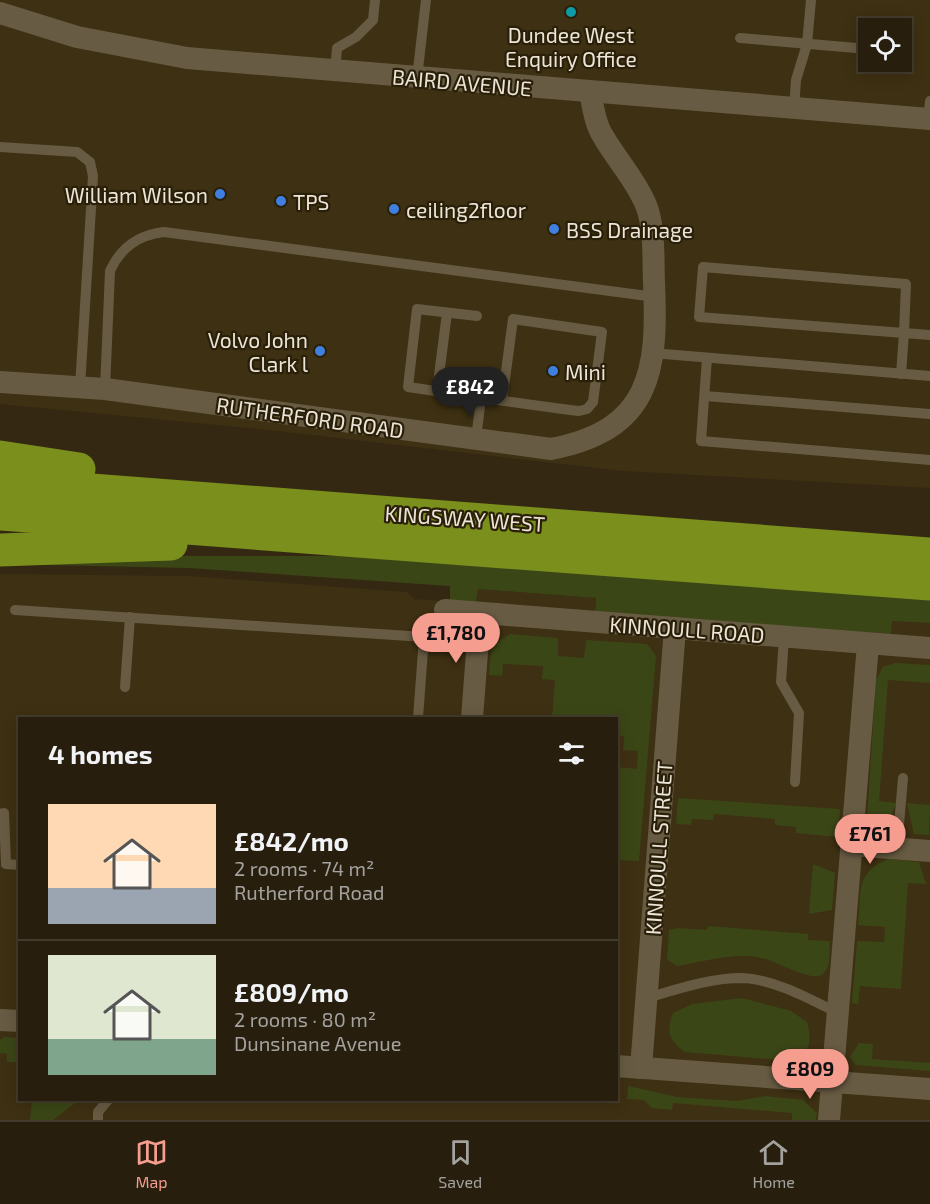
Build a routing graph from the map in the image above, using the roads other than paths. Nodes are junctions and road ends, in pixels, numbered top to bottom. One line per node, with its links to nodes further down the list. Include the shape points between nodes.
1 (375, 0): 8 (lane, via 373,20 337,48)
2 (426, 0): 9 (lane)
3 (811, 0): 6 (lane)
4 (0, 13): 8 (street, BAIRD AVENUE, via 77,36 187,58)
5 (740, 38): 6 (lane)
6 (807, 44): 7 (lane); 11 (lane, via 796,80)
7 (858, 48)
8 (335, 72): 9 (street, BAIRD AVENUE)
9 (417, 78): 10 (street, BAIRD AVENUE)
10 (590, 92): 11 (street, BAIRD AVENUE); 14 (street, RUTHERFORD ROAD, via 601,134 647,207)
11 (794, 108): 12 (street, BAIRD AVENUE)
12 (929, 113)
13 (0, 147): 24 (lane, via 77,152 90,162 93,177)
14 (655, 297): 19 (street, RUTHERFORD ROAD); 25 (lane, via 164,232 145,234 122,251 110,271)
15 (447, 313): 16 (lane); 26 (lane); 26 (lane, via 417,309 408,387)
16 (477, 316)
17 (904, 333): 17 (lane, via 906,284 703,267 699,317); 18 (lane); 21 (lane)
18 (930, 335)
19 (652, 353): 20 (lane); 31 (street, RUTHERFORD ROAD, via 639,398 625,416 582,443 551,449)
20 (707, 358): 21 (lane); 27 (lane)
21 (901, 374): 22 (lane)
22 (930, 376)
23 (0, 382): 24 (street, RUTHERFORD ROAD)
24 (80, 387): 25 (street, RUTHERFORD ROAD)
25 (105, 389): 31 (street, RUTHERFORD ROAD)
26 (437, 391): 28 (lane)
27 (705, 396): 30 (lane); 33 (lane, via 701,441)
28 (481, 398): 29 (lane); 31 (lane)
29 (502, 401): 29 (lane, via 513,319 602,332 593,402 587,409)
30 (930, 414)
31 (476, 439)
32 (0, 457): 35 (highway)
33 (930, 460)
34 (0, 483): 35 (highway, KINGSWAY WEST)
35 (318, 507): 39 (highway, KINGSWAY WEST)
36 (0, 514): 37 (highway, KINGSWAY WEST)
37 (349, 539): 38 (highway); 40 (highway, KINGSWAY WEST)
38 (0, 550)
39 (930, 555)
40 (930, 584)
41 (15, 610): 44 (lane)
42 (444, 610): 43 (street, KINNOULL ROAD)
43 (480, 613): 45 (street, KINNOULL ROAD); 51 (street)
44 (130, 617): 49 (lane); 50 (lane, via 424,637)
45 (675, 628): 46 (street, KINNOULL ROAD); 59 (street, KINNOULL STREET)
46 (784, 637): 47 (street, KINNOULL ROAD); 53 (lane, via 781,682 800,712)
47 (868, 644): 48 (street, KINNOULL ROAD); 55 (street)
48 (930, 648)
49 (124, 687)
50 (418, 717)
51 (472, 717)
52 (903, 778): 56 (lane)
53 (795, 782)
54 (0, 814): 58 (lane, via 4,813 6,864)
55 (851, 845): 56 (street); 60 (street)
56 (897, 848): 57 (street)
57 (930, 851)
58 (18, 865)
59 (646, 998): 60 (lane, via 689,985 743,978 796,992); 64 (street, KINNOULL STREET)
60 (838, 1013): 65 (street)
61 (0, 1020): 62 (street)
62 (18, 1021)
63 (618, 1066): 64 (street)
64 (641, 1068): 65 (street)
65 (832, 1082): 66 (street); 69 (street)
66 (930, 1089)
67 (107, 1101): 68 (lane, via 98,1112)
68 (98, 1120)
69 (829, 1120)

